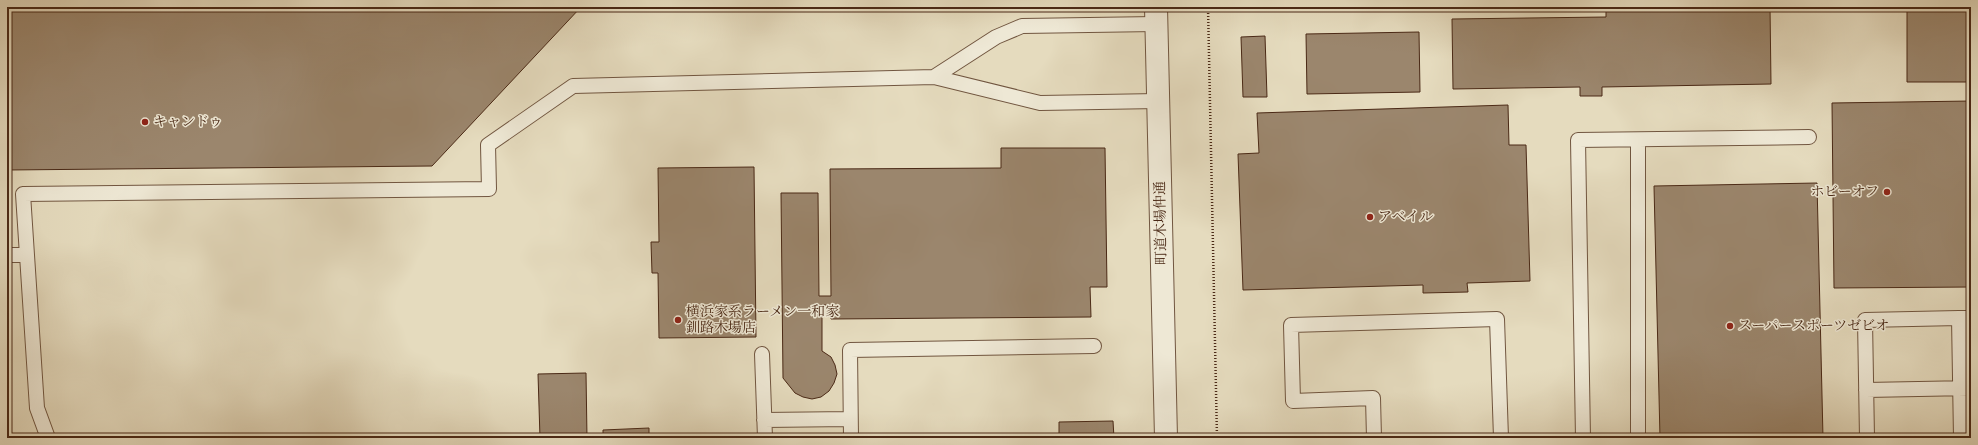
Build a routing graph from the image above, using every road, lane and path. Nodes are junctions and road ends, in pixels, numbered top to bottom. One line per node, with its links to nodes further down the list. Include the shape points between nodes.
1 (1208, 7): 20 (path)
2 (1156, 15): 3 (lane, via 1022,26 996,37); 4 (street, 町道木場仲通)
3 (934, 78): 4 (lane, via 1040,103); 8 (lane, via 573,86 488,145 489,189 23,194)
4 (1158, 101): 19 (street, 町道木場仲通)
5 (1808, 137): 6 (lane)
6 (1638, 140): 23 (lane, via 1578,140); 24 (lane)
7 (7, 255): 8 (lane)
8 (27, 255): 16 (lane, via 37,408)
9 (1965, 318): 12 (lane); 13 (lane, via 1865,320)
10 (1094, 346): 14 (lane, via 850,350)
11 (762, 354): 15 (lane)
12 (1966, 389): 13 (lane); 26 (lane)
13 (1866, 390): 25 (lane)
14 (850, 419): 15 (lane); 18 (lane)
15 (764, 420): 17 (lane)
16 (48, 438)
17 (765, 438)
18 (850, 438)
19 (1166, 438)
20 (1217, 438)
21 (1374, 438): 22 (lane, via 1373,398 1293,401 1291,326 1497,319)
22 (1500, 438)
23 (1583, 438)
24 (1638, 438)
25 (1867, 438)
26 (1962, 438)

